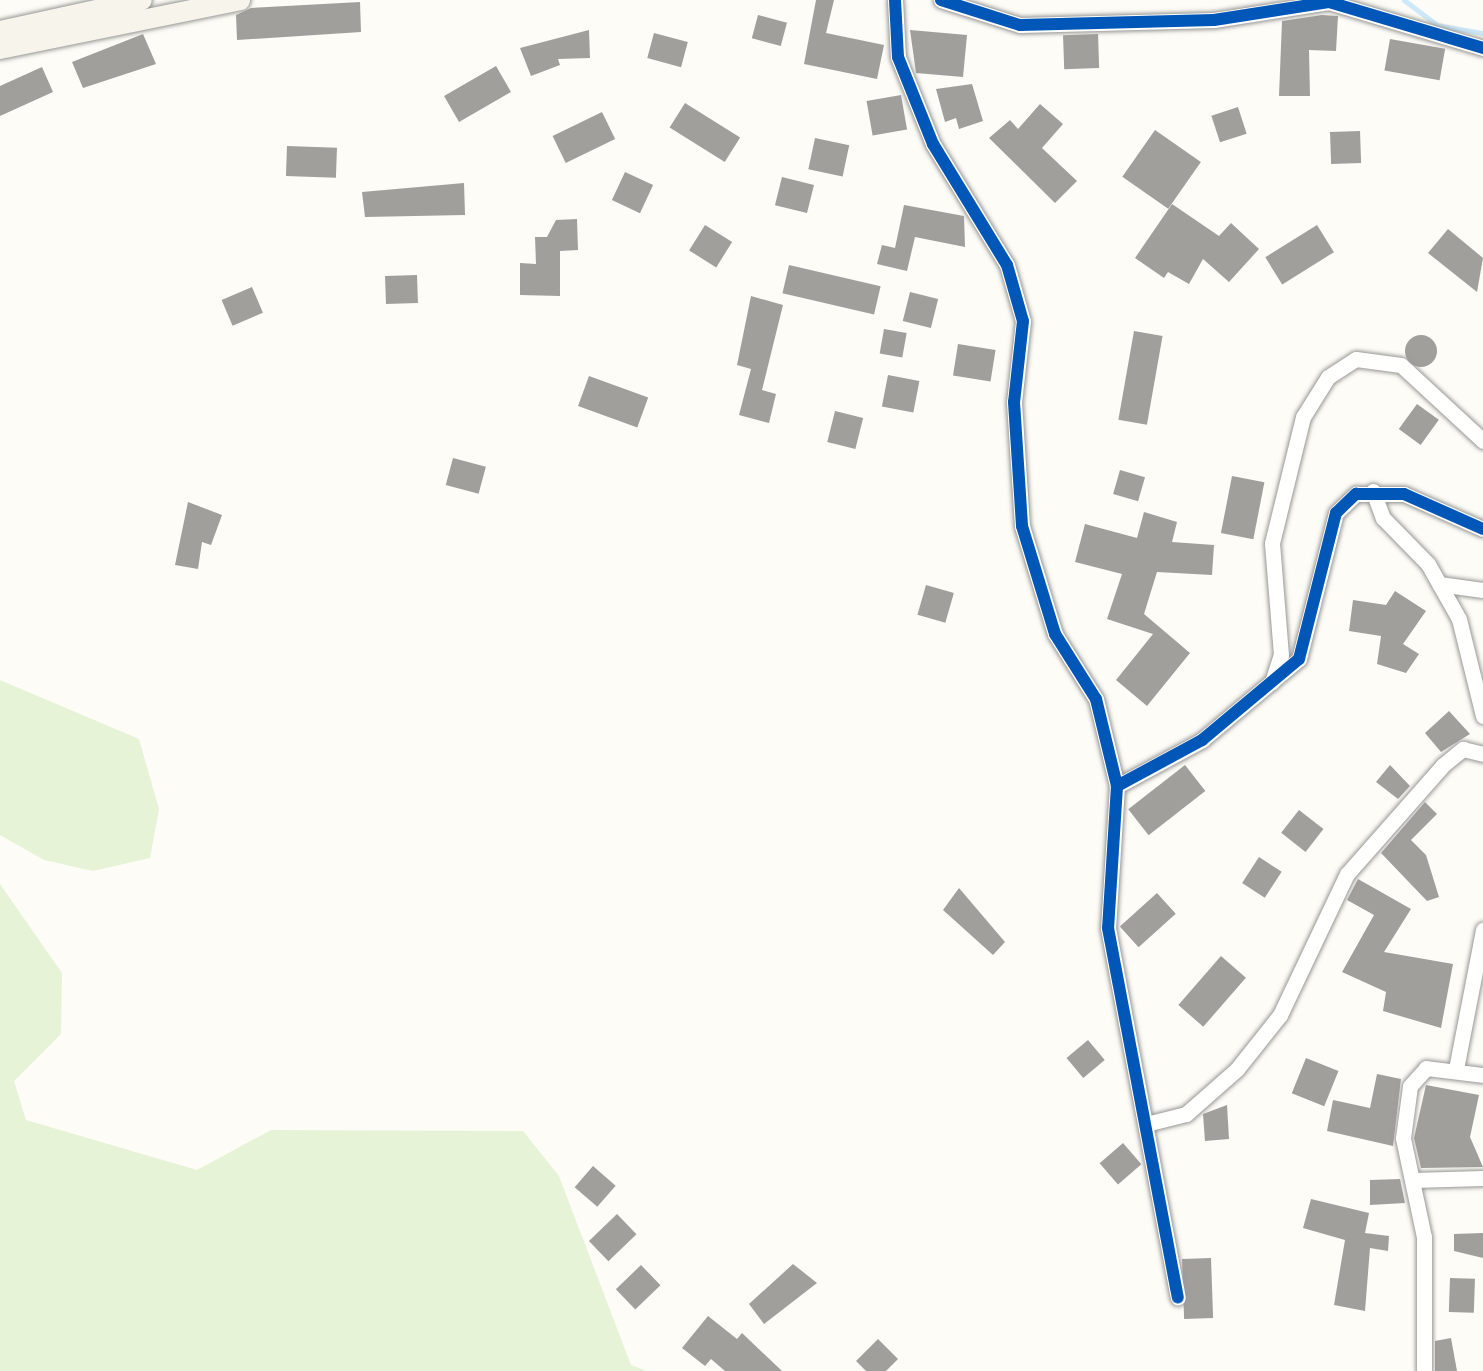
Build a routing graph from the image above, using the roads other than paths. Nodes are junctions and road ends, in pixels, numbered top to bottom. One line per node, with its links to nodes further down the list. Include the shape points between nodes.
1 (142, 0): 5 (street)
2 (240, 0): 7 (street)
3 (894, 0): 17 (street, via 898,57 932,144 1008,264 1023,322 1014,402 1022,526 1054,634 1096,699)
4 (941, 0): 6 (street, via 1020,24 1214,20 1328,2)
5 (0, 31)
6 (1483, 48)
7 (0, 49)
8 (1483, 440): 14 (street, via 1389,361 1356,359 1328,376 1303,417 1272,543 1281,654)
9 (1373, 491): 10 (street, via 1404,494); 11 (street, via 1383,518); 14 (street, via 1356,494 1336,513 1311,634)
10 (1483, 530)
11 (1439, 584): 12 (street); 13 (street)
12 (1483, 590)
13 (1477, 670): 15 (street)
14 (1269, 690): 17 (street, via 1202,740)
15 (1483, 716)
16 (1483, 754): 21 (street, via 1463,750 1443,765 1346,874 1280,1015 1237,1069 1186,1114)
17 (1117, 786): 21 (street, via 1108,928)
18 (1483, 930): 19 (street)
19 (1456, 1069): 20 (street); 23 (street, via 1426,1068 1410,1086 1403,1138)
20 (1483, 1075)
21 (1150, 1123): 24 (street)
22 (1483, 1178): 23 (street)
23 (1412, 1180): 25 (street, via 1424,1236)
24 (1178, 1297)
25 (1424, 1371)

